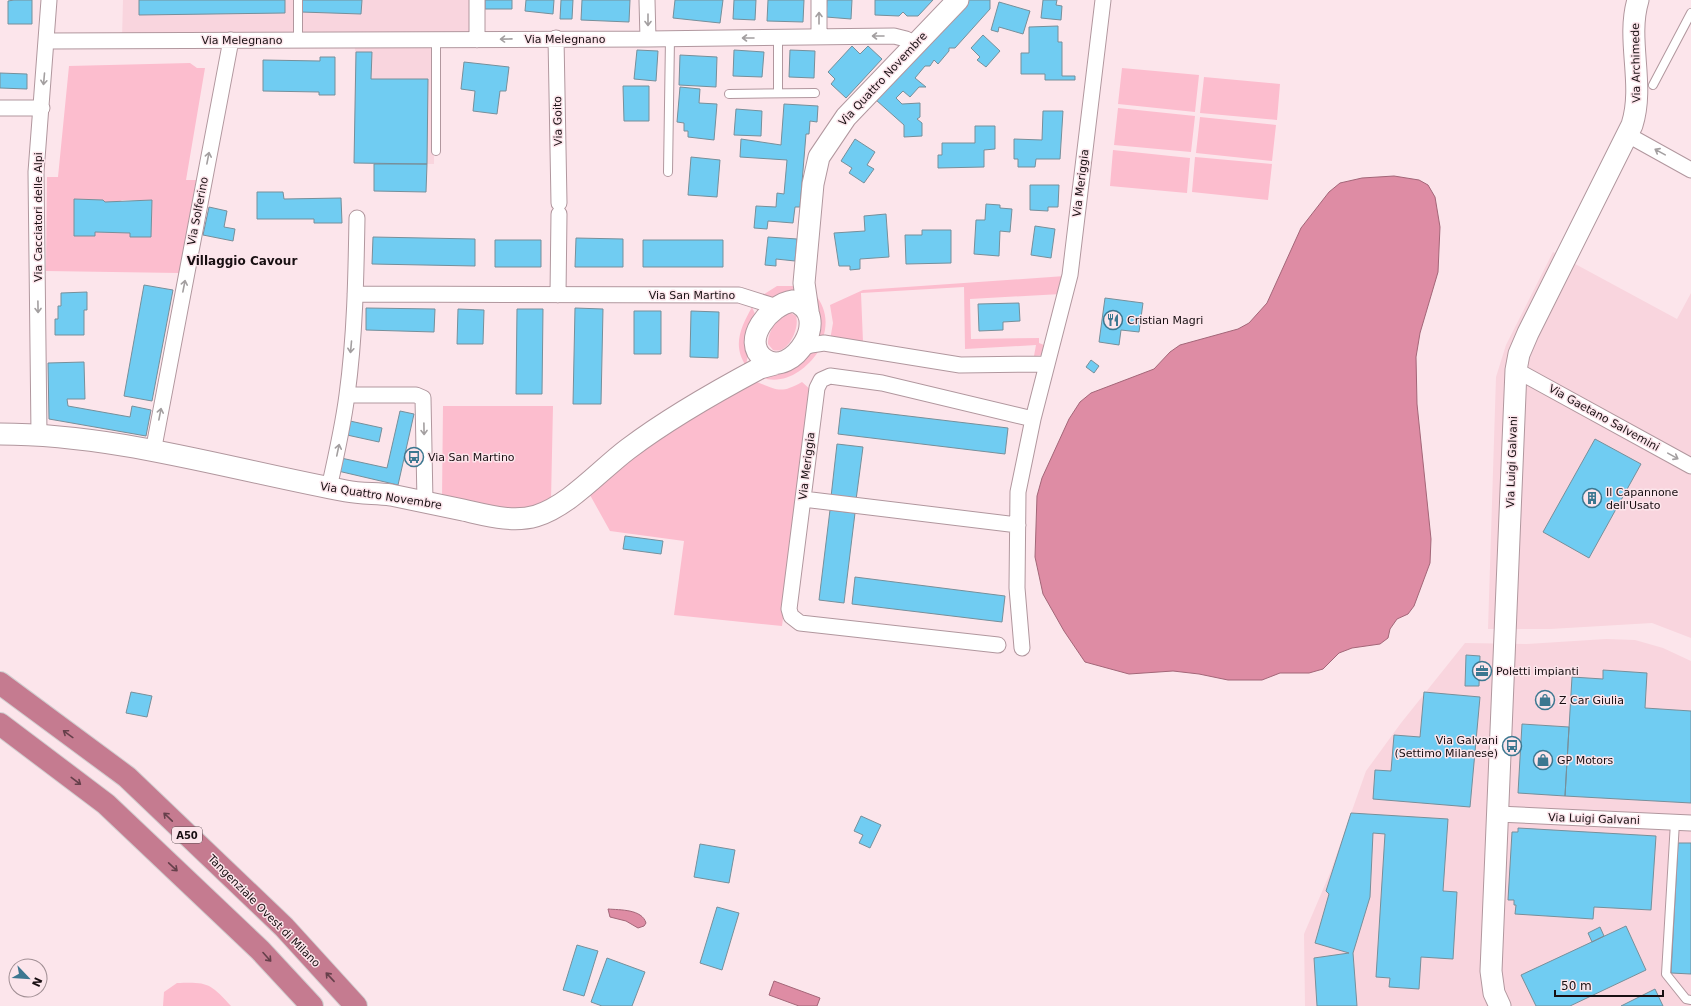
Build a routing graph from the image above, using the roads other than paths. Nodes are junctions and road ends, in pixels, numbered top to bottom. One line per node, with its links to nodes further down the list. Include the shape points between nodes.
1 (49, 0): 16 (street, Via Cacciatori delle Alpi)
2 (298, 0): 18 (lane)
3 (477, 0): 20 (street)
4 (647, 0): 15 (street, one-way to 15)
5 (819, 0): 11 (street, one-way to 5)
6 (958, 0): 21 (street, Via Quattro Novembre)
7 (1103, 0): 39 (street, Via Meriggia, via 1070,276)
8 (1624, 0): 28 (street, Via Archimede)
9 (1638, 0): 28 (street, Via Archimede, via 1635,18 1637,105)
10 (1691, 13): 22 (lane)
11 (819, 37): 14 (street, Via Melegnano); 21 (street, Via Melegnano, one-way to 11, via 894,36)
12 (556, 38): 15 (street, Via Melegnano); 20 (street, Via Melegnano, one-way to 20); 33 (street, Via Goito)
13 (670, 38): 14 (street, Via Melegnano, one-way to 13); 15 (street, Via Melegnano); 31 (lane)
14 (778, 38): 23 (lane)
15 (648, 39)
16 (47, 40): 17 (street, Via Melegnano); 27 (street, Via Cacciatori delle Alpi, one-way to 27)
17 (231, 40): 18 (street, Via Melegnano); 45 (street, Via Solferino, one-way to 17)
18 (298, 40): 19 (street, Via Melegnano)
19 (436, 40): 20 (street, Via Melegnano); 29 (lane)
20 (477, 40)
21 (916, 44): 35 (street, Via Quattro Novembre, via 846,117 819,157 813,184 804,283)
22 (1653, 85)
23 (778, 93): 24 (lane); 25 (lane)
24 (815, 93)
25 (729, 94)
26 (0, 108): 27 (street)
27 (42, 108): 44 (street, Via Cacciatori delle Alpi, one-way to 44, via 36,172)
28 (1630, 130): 30 (street, one-way to 28); 40 (street, Via Luigi Galvani, via 1528,333 1519,354)
29 (436, 151)
30 (1691, 170)
31 (668, 172)
32 (357, 218): 34 (street)
33 (558, 295): 34 (street, Via San Martino); 35 (street, Via San Martino, via 739,295)
34 (355, 301): 41 (street, one-way to 41)
35 (791, 313): 36 (street); 37 (street); 38 (street, via 756,337)
36 (824, 343): 37 (street); 39 (street, via 960,365)
37 (800, 349): 38 (street, via 782,364)
38 (766, 359): 49 (street, Via Quattro Novembre, via 745,376 663,424 566,500 536,516 499,517)
39 (1047, 364): 42 (street, Via Meriggia)
40 (1516, 370): 46 (street, Via Gaetano Salvemini, one-way to 46); 55 (street, Via Luigi Galvani)
41 (347, 395): 47 (street, one-way to 41, via 339,447); 49 (street, one-way to 49, via 416,395 423,398)
42 (1033, 419): 48 (street, Via Meriggia, via 882,383 830,376 821,380 817,388); 50 (street, via 1020,477)
43 (0, 434): 44 (street, Via Quattro Novembre)
44 (38, 434): 45 (street, Via Quattro Novembre, via 65,436)
45 (153, 452): 47 (street, Via Quattro Novembre)
46 (1691, 466)
47 (329, 488): 49 (street, Via Quattro Novembre)
48 (803, 499): 50 (street); 51 (street, Via Meriggia, via 789,609 800,623)
49 (425, 502)
50 (1018, 525): 52 (street, via 1017,588)
51 (998, 645)
52 (1022, 648)
53 (0, 683): 60 (highway, Tangenziale Ovest di Milano / A50, one-way to 53, via 284,927 127,777)
54 (0, 724): 59 (highway, one-way to 59, via 106,804 260,950)
55 (1498, 814): 56 (street, Via Luigi Galvani); 61 (street, Via Luigi Galvani, via 1491,971 1494,994)
56 (1675, 822): 57 (street, Via Luigi Galvani); 58 (lane, via 1666,974 1686,999)
57 (1691, 823)
58 (1691, 1000)
59 (312, 1006)
60 (356, 1006)
61 (1500, 1006)

